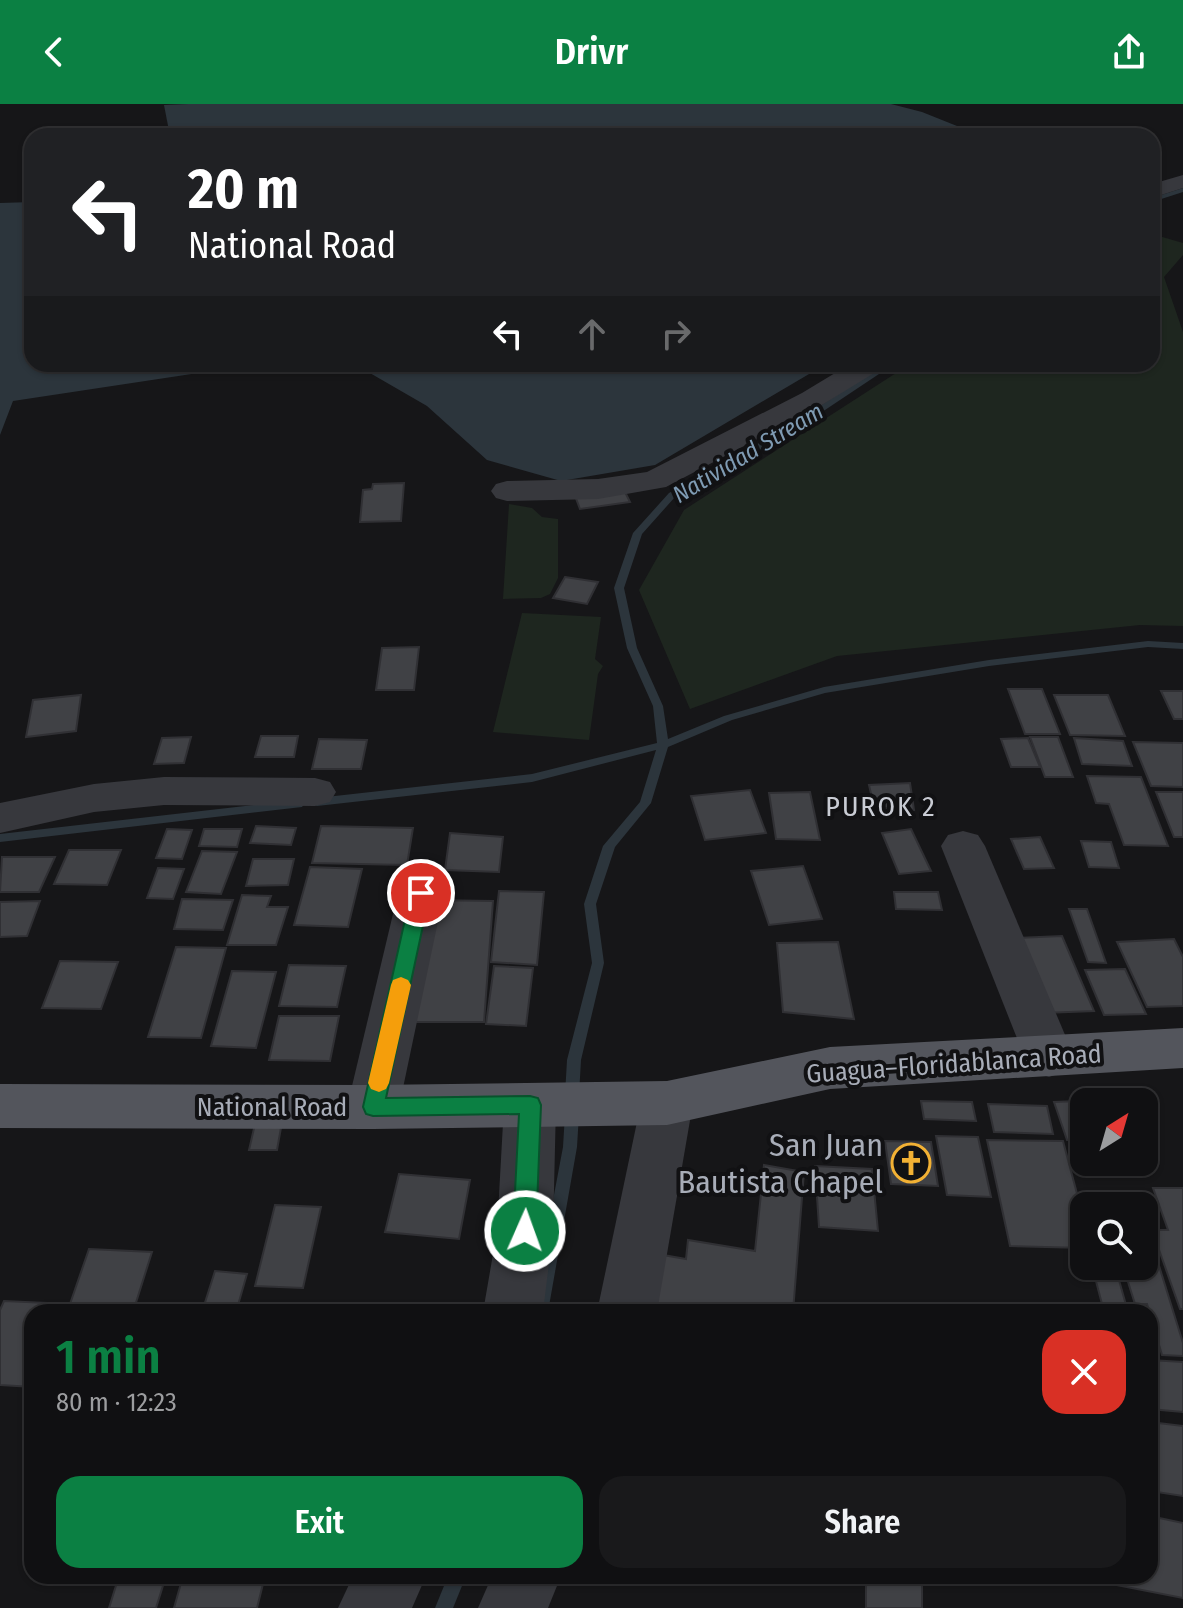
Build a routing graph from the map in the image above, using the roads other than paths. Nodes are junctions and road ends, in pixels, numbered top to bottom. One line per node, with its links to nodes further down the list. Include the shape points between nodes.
1 (1183, 181): 2 (street)
2 (1160, 188)
3 (856, 372): 4 (street, via 655,480 598,489)
4 (507, 491)
5 (315, 792): 6 (street, via 164,791 94,798)
6 (0, 818)
7 (963, 846): 10 (street)
8 (421, 893): 14 (street)
9 (1183, 1048): 10 (main road, Guagua–Floridablanca Road)
10 (1049, 1056): 11 (main road, Guagua–Floridablanca Road, via 830,1068)
11 (667, 1103): 12 (main road, Guagua–Floridablanca Road); 16 (street)
12 (553, 1105): 14 (main road, National Road); 15 (street)
13 (0, 1106): 14 (main road, National Road)
14 (373, 1107)
15 (514, 1304)
16 (629, 1304)
17 (387, 1584): 19 (street)
18 (524, 1584): 20 (street)
19 (373, 1608)
20 (513, 1608)

